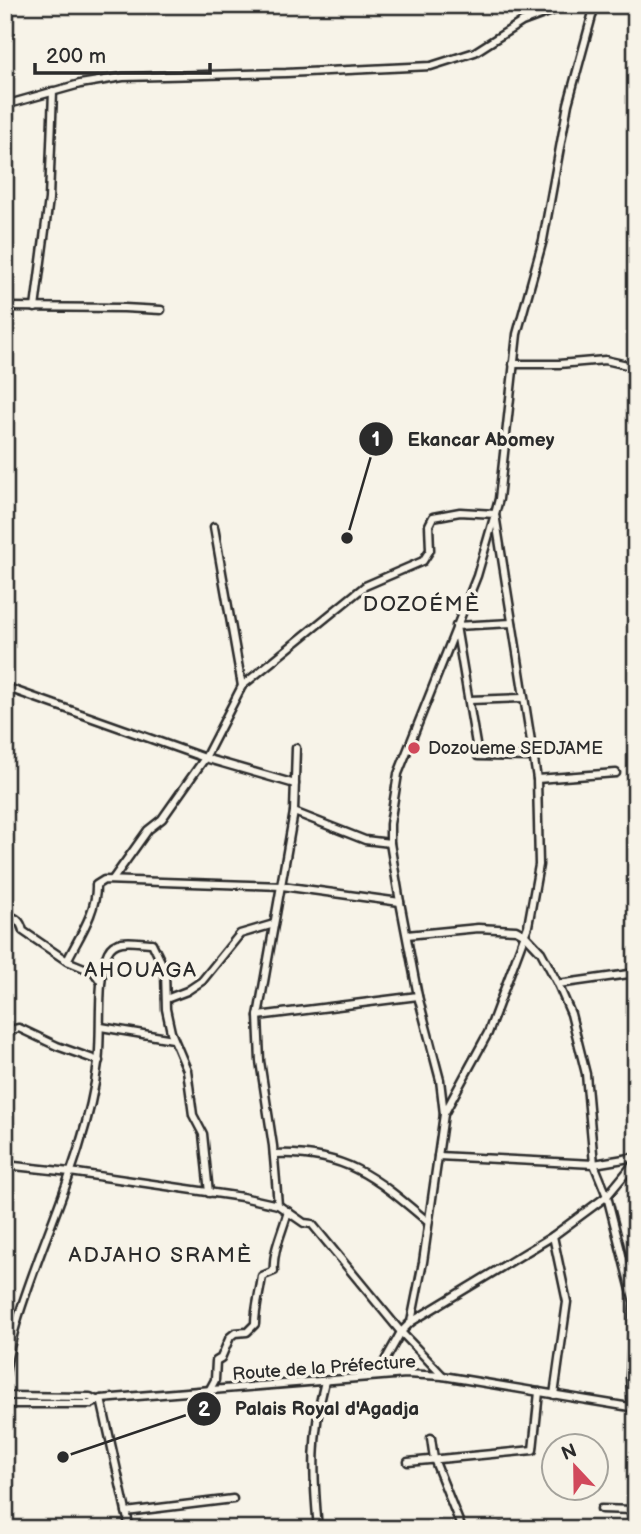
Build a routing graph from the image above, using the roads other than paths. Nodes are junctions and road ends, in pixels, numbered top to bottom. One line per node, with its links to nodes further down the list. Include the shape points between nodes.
1 (568, 5): 3 (street, via 522,22 475,52 431,66 123,77)
2 (595, 5): 8 (street, via 568,104 543,240)
3 (53, 91): 4 (street); 6 (street, via 49,199)
4 (5, 105)
5 (5, 307): 6 (street)
6 (35, 308): 7 (street)
7 (161, 310)
8 (513, 364): 9 (street, via 605,360); 10 (street)
9 (636, 367)
10 (495, 514): 12 (street); 13 (street, via 477,576); 14 (street, via 460,512 433,517 430,550 424,561 365,586)
11 (214, 527): 14 (street)
12 (512, 623): 13 (street); 16 (street)
13 (456, 625): 17 (street); 25 (street, via 398,774)
14 (242, 686): 20 (street)
15 (5, 687): 20 (street)
16 (523, 698): 17 (street); 19 (street)
17 (469, 700): 19 (street, via 478,755)
18 (296, 748): 23 (street)
19 (533, 757): 22 (street)
20 (205, 758): 23 (street); 26 (street)
21 (616, 773): 22 (street)
22 (537, 779): 32 (street, via 539,865)
23 (295, 783): 24 (street)
24 (294, 812): 25 (street, via 365,840); 27 (street)
25 (390, 843): 28 (street)
26 (113, 879): 27 (street); 33 (street, via 96,885 90,915)
27 (282, 886): 28 (street); 30 (street)
28 (400, 902): 31 (street)
29 (5, 916): 33 (street, via 12,916 23,931)
30 (274, 924): 38 (street, via 240,934 202,981); 39 (street)
31 (407, 935): 32 (street, via 478,928); 37 (street)
32 (525, 935): 36 (street); 44 (street, via 488,1033)
33 (67, 961): 35 (street, via 94,972)
34 (636, 973): 36 (street)
35 (102, 984): 38 (street, via 110,948 124,941 152,943 165,970); 40 (street)
36 (558, 984): 48 (street, via 571,1014 586,1074)
37 (418, 996): 39 (street); 44 (street)
38 (166, 999): 42 (street)
39 (258, 1016): 45 (street)
40 (101, 1027): 42 (street); 43 (street)
41 (5, 1031): 43 (street, via 19,1028)
42 (173, 1039): 51 (street, via 187,1070 193,1115 203,1134)
43 (99, 1061): 50 (street)
44 (444, 1114): 46 (street)
45 (274, 1154): 53 (street); 55 (street, via 307,1154 353,1166 390,1189)
46 (438, 1156): 48 (street); 55 (street)
47 (636, 1159): 48 (street); 52 (street)
48 (594, 1164): 52 (street)
49 (5, 1166): 50 (street)
50 (70, 1172): 51 (street); 60 (street, via 15,1323)
51 (209, 1193): 53 (street)
52 (607, 1196): 56 (street); 57 (street)
53 (278, 1205): 54 (street)
54 (288, 1211): 59 (street, via 312,1224); 64 (street, via 273,1257 274,1271 262,1276 255,1324 230,1337 216,1361)
55 (427, 1221): 58 (street)
56 (553, 1236): 58 (street); 66 (street, via 567,1302)
57 (635, 1320): 70 (street, via 629,1378)
58 (411, 1322): 59 (street)
59 (401, 1332): 61 (street); 62 (street)
60 (5, 1375)
61 (377, 1375): 62 (street, Route de la Préfecture); 63 (street, Route de la Préfecture)
62 (443, 1376): 65 (street, Route de la Préfecture)
63 (325, 1381): 64 (street, Route de la Préfecture); 80 (street, via 314,1445)
64 (209, 1391): 68 (street, Route de la Préfecture)
65 (539, 1392): 66 (street, Route de la Préfecture); 72 (street, via 533,1450)
66 (554, 1395): 70 (street, Route de la Préfecture)
67 (5, 1396): 68 (street, Route de la Préfecture)
68 (98, 1399): 69 (street, Route de la Préfecture, via 91,1404); 78 (street)
69 (5, 1405)
70 (634, 1407)
71 (431, 1438): 72 (street)
72 (434, 1459): 73 (street); 81 (street)
73 (408, 1462)
74 (233, 1499): 78 (street)
75 (636, 1499): 77 (street)
76 (601, 1508): 77 (street)
77 (633, 1510): 82 (street)
78 (126, 1512): 79 (street)
79 (130, 1529)
80 (318, 1529)
81 (462, 1529)
82 (632, 1529)

